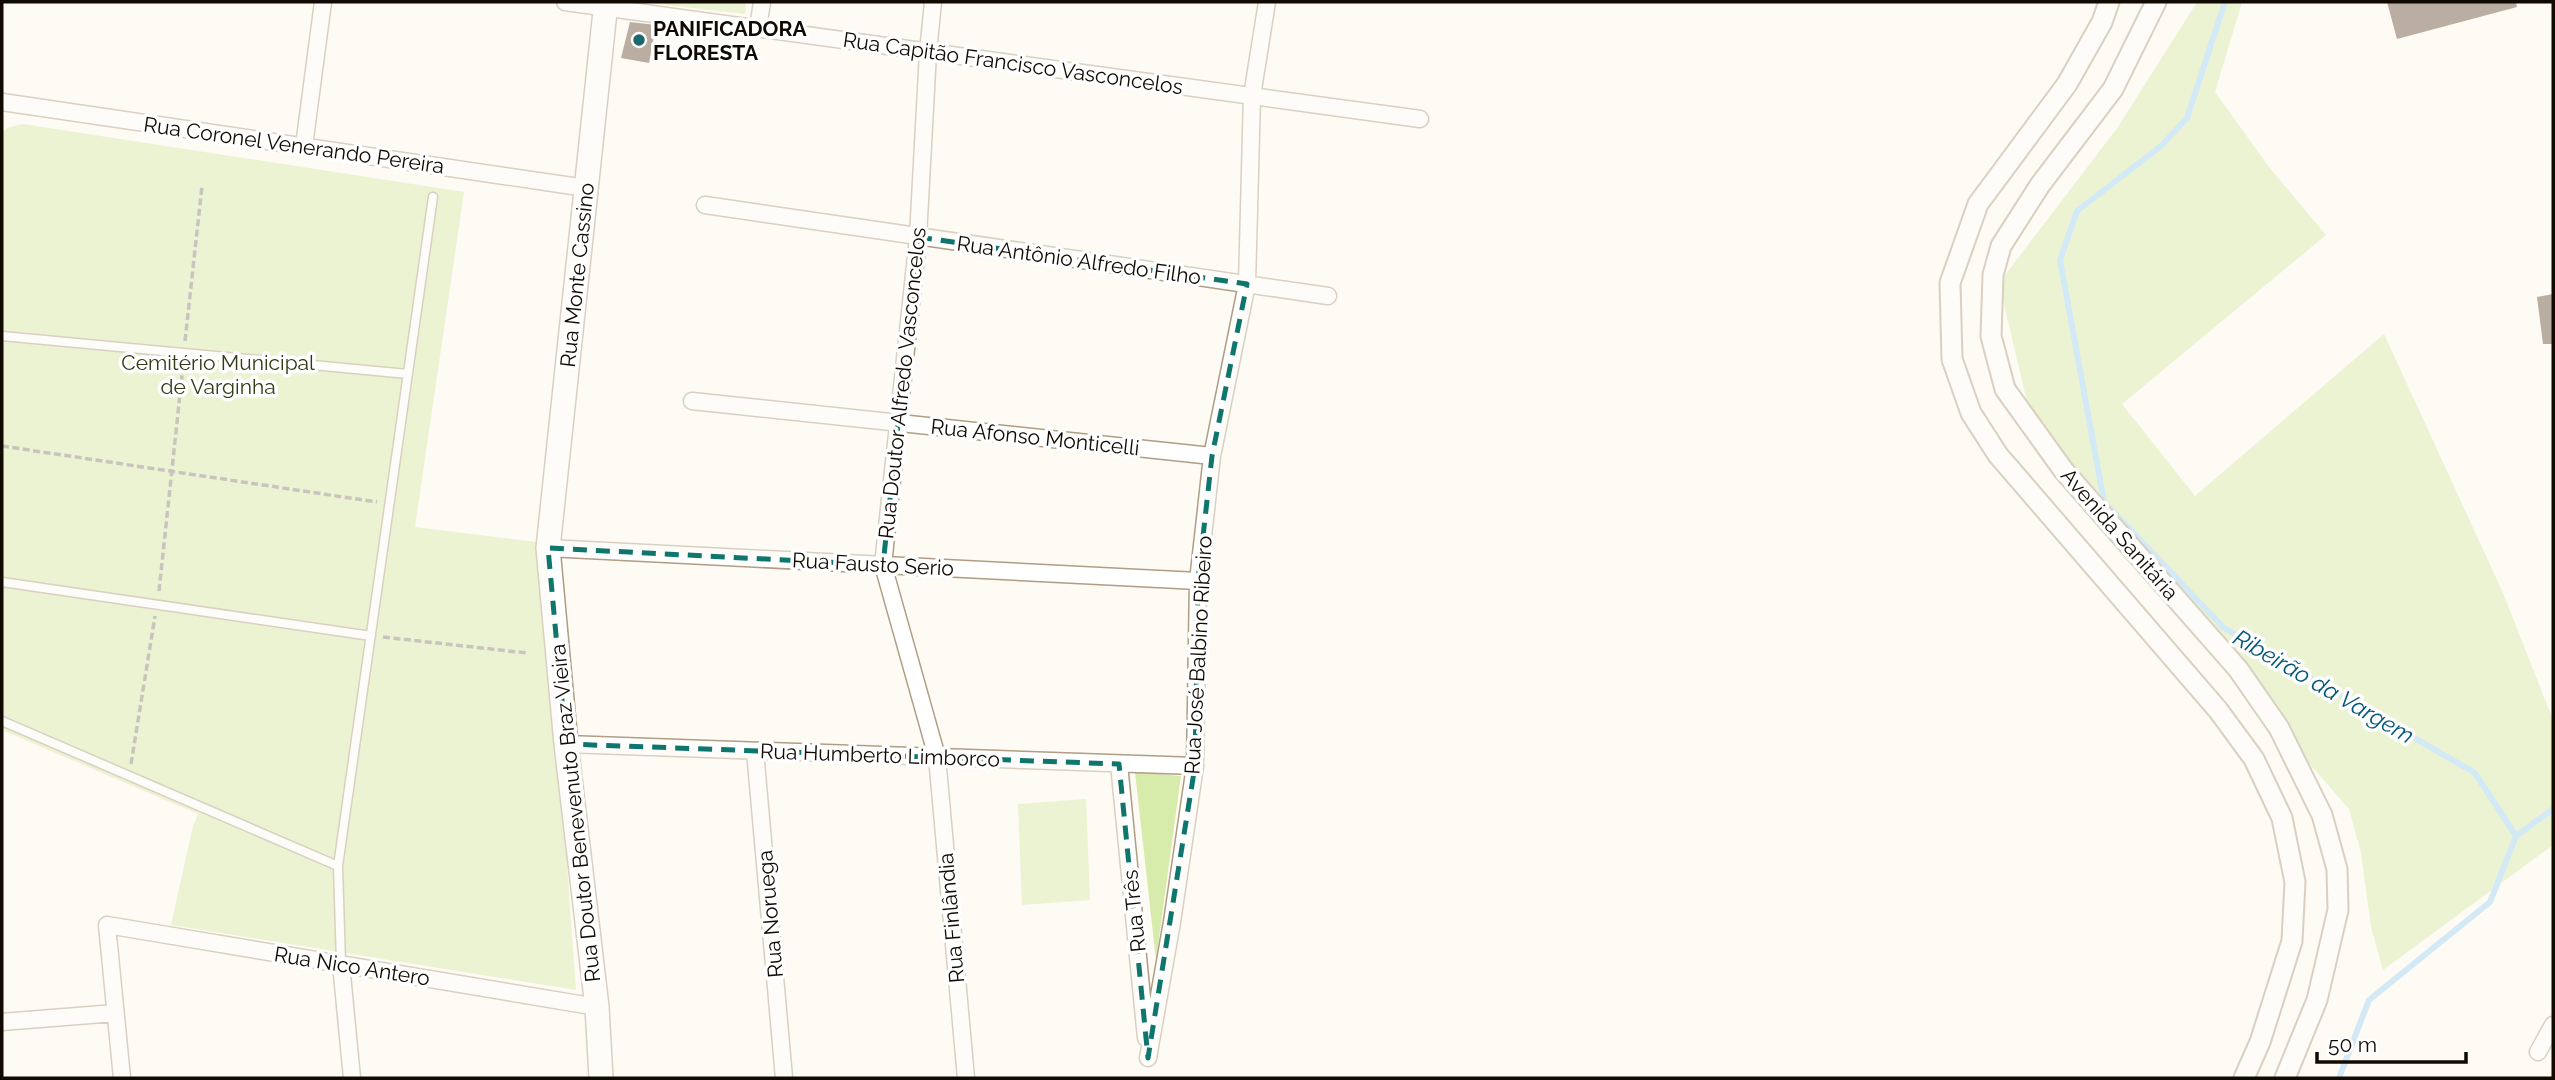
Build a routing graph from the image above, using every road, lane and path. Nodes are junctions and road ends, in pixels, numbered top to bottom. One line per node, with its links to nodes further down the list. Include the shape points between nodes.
1 (323, 2): 14 (street)
2 (565, 2): 8 (street, Rua Capitão Francisco Vasconcelos)
3 (762, 2): 9 (street)
4 (933, 2): 10 (street, Rua Doutor Alfredo Vasconcelos)
5 (1267, 2): 11 (street, Rua José Balbino Ribeiro)
6 (2109, 2): 58 (street, Avenida Sanitária, via 2067,84 1978,204 1950,283 1952,359 1971,413 1998,455 2218,710 2254,759 2282,818 2295,882 2292,942)
7 (2156, 2): 59 (street, Avenida Sanitária, via 2113,89 2040,185 2001,246 1993,275 1990,336 2005,389 2064,471 2238,669 2279,728 2322,815 2337,869 2338,910 2317,1000)
8 (605, 5): 9 (street, Rua Capitão Francisco Vasconcelos); 16 (main road, Rua Monte Cassino)
9 (758, 28): 10 (street, Rua Capitão Francisco Vasconcelos)
10 (928, 52): 11 (street, Rua Capitão Francisco Vasconcelos); 19 (street, Rua Doutor Alfredo Vasconcelos)
11 (1252, 96): 13 (street, Rua Capitão Francisco Vasconcelos); 20 (street, Rua José Balbino Ribeiro)
12 (2, 102): 14 (street, Rua Coronel Venerando Pereira)
13 (1420, 119)
14 (304, 146): 16 (street, Rua Coronel Venerando Pereira)
15 (202, 186): 23 (path)
16 (586, 188): 31 (main road, Rua Monte Cassino)
17 (433, 197): 24 (lane)
18 (705, 205): 19 (street, Rua Antônio Alfredo Filho)
19 (918, 237): 20 (street, Rua Antônio Alfredo Filho); 26 (street, Rua Doutor Alfredo Vasconcelos)
20 (1247, 284): 21 (street, Rua Antônio Alfredo Filho); 28 (street, Rua José Balbino Ribeiro)
21 (1328, 296)
22 (2, 336): 23 (lane)
23 (184, 353): 24 (lane); 29 (path)
24 (408, 374): 30 (lane)
25 (692, 401): 26 (street, Rua Afonso Monticelli)
26 (900, 423): 28 (street, Rua Afonso Monticelli); 32 (street, Rua Doutor Alfredo Vasconcelos)
27 (2, 446): 29 (path)
28 (1212, 456): 33 (street, Rua José Balbino Ribeiro)
29 (172, 470): 30 (path); 35 (path)
30 (390, 503): 36 (lane)
31 (548, 548): 32 (street, Rua Fausto Serio); 39 (main road, Rua Doutor Benevenuto Braz Vieira)
32 (883, 565): 33 (street, Rua Fausto Serio); 41 (street, Rua Doutor Alfredo Vasconcelos)
33 (1198, 581): 43 (street, Rua José Balbino Ribeiro)
34 (2, 582): 35 (lane)
35 (157, 604): 36 (lane); 44 (path)
36 (371, 636): 37 (path); 45 (lane)
37 (527, 653)
38 (2, 721): 44 (lane)
39 (566, 744): 40 (street, Rua Humberto Limborco); 47 (main road, Rua Doutor Benevenuto Braz Vieira)
40 (755, 751): 41 (street, Rua Humberto Limborco); 56 (street, Rua Noruega)
41 (937, 757): 42 (street, Rua Humberto Limborco); 57 (street, Rua Finlândia)
42 (1119, 764): 43 (street, Rua Humberto Limborco); 52 (street, Rua Três)
43 (1195, 766): 52 (street, Rua José Balbino Ribeiro)
44 (130, 776): 45 (lane)
45 (338, 866): 46 (lane)
46 (341, 964): 47 (street, Rua Nico Antero); 48 (street, Rua Nico Antero, via 107,925); 54 (street)
47 (597, 1007): 55 (main road, Rua Doutor Benevenuto Braz Vieira)
48 (115, 1013): 49 (street); 53 (street)
49 (2, 1022)
50 (2553, 1025): 51 (street)
51 (2538, 1052)
52 (1148, 1058)
53 (122, 1078)
54 (352, 1078)
55 (601, 1078)
56 (784, 1078)
57 (966, 1078)
58 (2244, 1078)
59 (2284, 1078)

